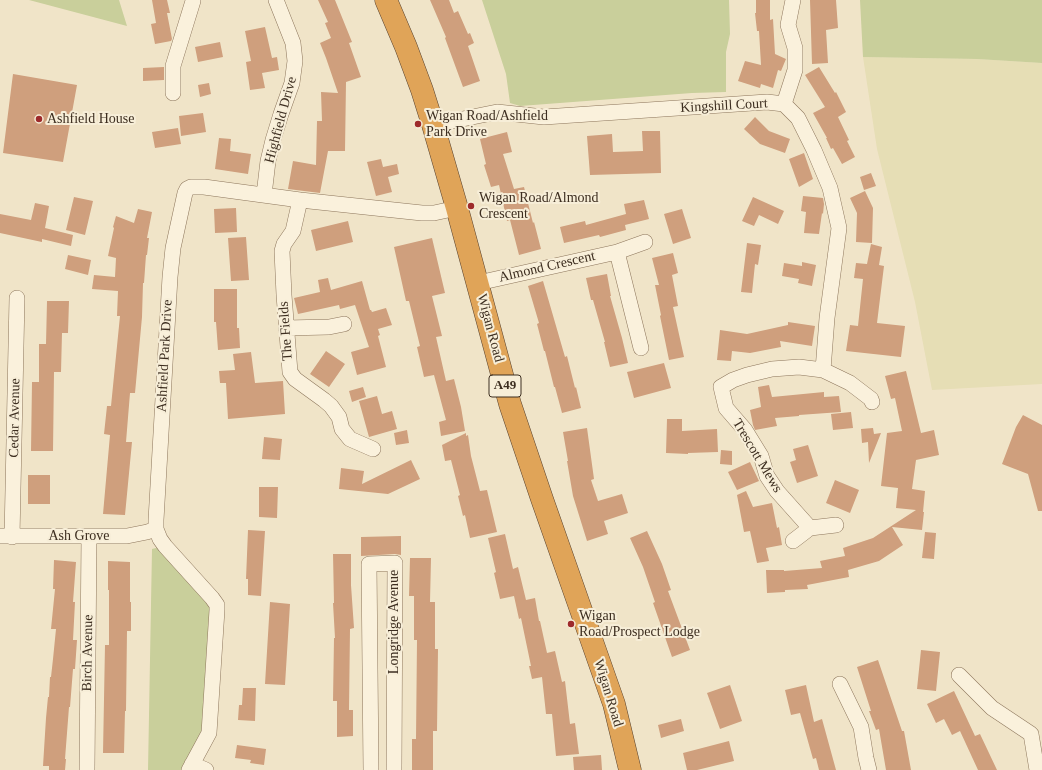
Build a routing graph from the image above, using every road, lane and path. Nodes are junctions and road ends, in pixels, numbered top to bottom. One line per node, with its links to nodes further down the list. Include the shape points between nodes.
1 (195, 0): 5 (street, via 173,66)
2 (276, 0): 8 (street, Highfield Drive, via 293,43 295,61 292,83 270,154)
3 (386, 0): 7 (highway, Wigan Road / A49, via 422,90)
4 (793, 0): 6 (street, via 788,25 795,48 795,70)
5 (173, 93)
6 (784, 104): 7 (street, Kingshill Court, via 767,102 544,116 497,112); 18 (street, Kingshill Court, via 798,118 814,150 830,188 839,228)
7 (433, 125): 10 (highway, Wigan Road / A49)
8 (264, 195): 9 (street, Ashfield Park Drive); 23 (street, Ashfield Park Drive, via 204,186 191,187 184,193 170,277)
9 (300, 200): 10 (street, Ashfield Park Drive, via 422,213); 16 (street, The Fields, via 293,230 283,247)
10 (457, 208): 13 (highway, Wigan Road / A49)
11 (645, 242): 12 (street, Almond Crescent)
12 (617, 252): 13 (street, Almond Crescent); 17 (street)
13 (478, 283): 37 (highway, Wigan Road / A49, via 510,404 614,704)
14 (18, 298): 25 (street, Cedar Avenue)
15 (344, 324): 16 (street)
16 (286, 328): 20 (street, The Fields, via 289,369 292,376 331,406 350,439)
17 (641, 348)
18 (823, 370): 19 (street, via 850,383); 22 (street, Trescott Mews, via 798,367 772,369 733,380 721,387 726,408 745,430 761,456 767,476)
19 (872, 402)
20 (373, 449)
21 (836, 525): 22 (street)
22 (810, 528): 26 (street)
23 (156, 529): 24 (street, Ash Grove, via 127,536); 33 (street, via 165,546 212,598 217,610 209,733)
24 (89, 536): 25 (street, Ash Grove); 34 (street, Birch Avenue)
25 (6, 537)
26 (793, 541)
27 (369, 647): 28 (street); 28 (street, Longridge Avenue, via 369,564 395,563); 32 (street, Longridge Avenue)
28 (394, 648): 31 (street, Longridge Avenue)
29 (959, 675): 39 (street, via 992,708 1031,734)
30 (840, 684): 38 (street, via 861,727)
31 (394, 733): 32 (street); 36 (street, Longridge Avenue)
32 (370, 734): 35 (street, Longridge Avenue)
33 (196, 768)
34 (87, 770)
35 (371, 770)
36 (394, 770)
37 (630, 770)
38 (869, 770)
39 (1037, 770)

